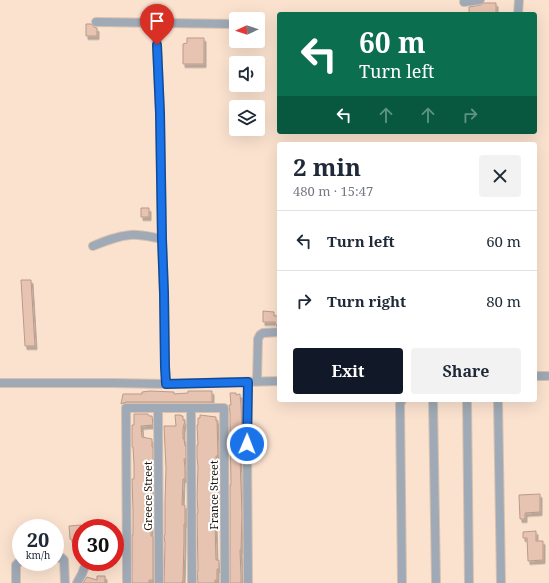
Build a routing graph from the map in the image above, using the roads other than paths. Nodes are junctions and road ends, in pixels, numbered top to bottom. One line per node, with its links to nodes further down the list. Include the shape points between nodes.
1 (480, 0): 3 (street)
2 (519, 0): 4 (street)
3 (464, 2)
4 (518, 12)
5 (96, 22): 6 (street)
6 (156, 23): 7 (street); 8 (street)
7 (229, 24)
8 (162, 239): 9 (street, via 131,235); 16 (street)
9 (93, 246)
10 (277, 332): 14 (street, via 267,332 258,339)
11 (537, 376): 12 (street)
12 (549, 376)
13 (277, 381): 14 (street)
14 (252, 382): 16 (street); 33 (street, via 247,444)
15 (0, 383): 16 (street)
16 (166, 384)
17 (401, 402): 34 (street)
18 (433, 402): 35 (street)
19 (467, 402): 36 (street)
20 (498, 402): 37 (street)
21 (158, 408): 22 (street); 29 (street, via 126,408); 30 (street, Greece Street)
22 (191, 408): 31 (street); 32 (street, France Street, via 224,408)
23 (64, 560): 27 (street)
24 (16, 571): 26 (street)
25 (83, 571): 28 (street)
26 (16, 583)
27 (65, 583)
28 (77, 583)
29 (126, 583)
30 (158, 583)
31 (192, 583)
32 (225, 583)
33 (248, 583)
34 (402, 583)
35 (436, 583)
36 (469, 583)
37 (501, 583)

